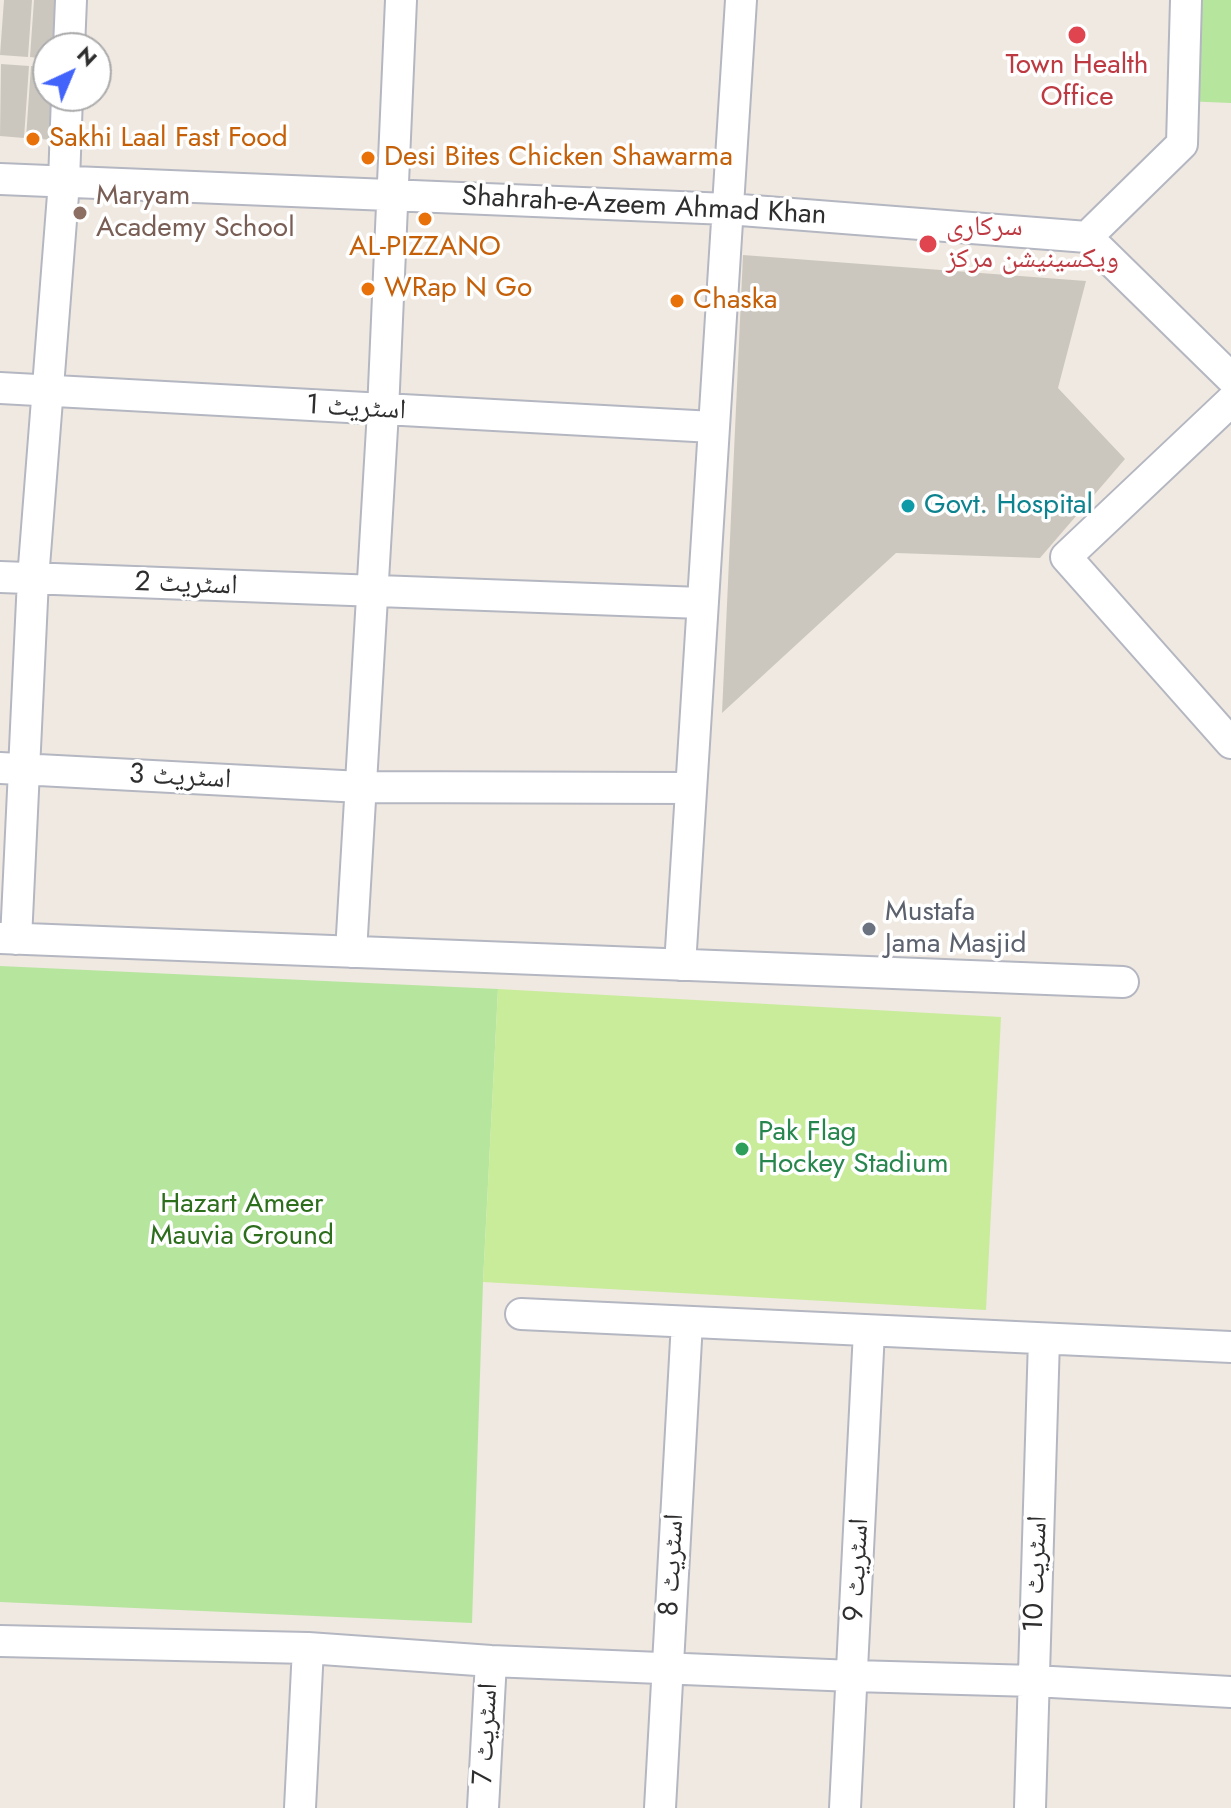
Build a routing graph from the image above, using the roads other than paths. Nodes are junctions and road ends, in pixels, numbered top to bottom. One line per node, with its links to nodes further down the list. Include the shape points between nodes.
1 (71, 0): 5 (street)
2 (401, 0): 9 (street)
3 (741, 0): 10 (street)
4 (1186, 0): 11 (street, via 1182,144)
5 (70, 32)
6 (66, 112): 8 (street)
7 (0, 179): 8 (street, Shahrah-e-Azeem Ahmad Khan)
8 (64, 182): 9 (street, Shahrah-e-Azeem Ahmad Khan); 14 (street)
9 (392, 193): 10 (street, Shahrah-e-Azeem Ahmad Khan); 16 (street)
10 (728, 209): 11 (street, Shahrah-e-Azeem Ahmad Khan); 17 (street)
11 (1087, 237): 12 (street)
12 (1231, 378)
13 (0, 388): 14 (street, اسٹریٹ 1)
14 (46, 390): 16 (street, اسٹریٹ 1); 19 (street)
15 (1231, 401): 22 (street, via 1066,557)
16 (383, 411): 17 (street, اسٹریٹ 1); 20 (street)
17 (713, 427): 21 (street)
18 (0, 577): 19 (street, اسٹریٹ 2)
19 (33, 579): 20 (street, اسٹریٹ 2); 23 (street)
20 (371, 593): 21 (street, اسٹریٹ 2); 24 (street)
21 (701, 603): 25 (street)
22 (1231, 743)
23 (12, 769): 24 (street, اسٹریٹ 3); 26 (street)
24 (361, 787): 25 (street, اسٹریٹ 3); 27 (street)
25 (690, 788): 28 (street)
26 (8, 938): 27 (street)
27 (351, 952): 28 (street)
28 (680, 965): 29 (street)
29 (1123, 982)
30 (521, 1314): 31 (street)
31 (687, 1322): 32 (street); 38 (street, اسٹریٹ 8)
32 (869, 1331): 33 (street); 39 (street, اسٹریٹ 9)
33 (1044, 1339): 34 (street); 40 (street, اسٹریٹ 10)
34 (1231, 1347)
35 (0, 1641): 36 (street)
36 (308, 1648): 37 (street); 42 (street)
37 (491, 1661): 38 (street); 43 (street, اسٹریٹ 7)
38 (667, 1669): 39 (street); 44 (street, اسٹریٹ 8)
39 (853, 1676): 40 (street); 45 (street, اسٹریٹ 9)
40 (1034, 1681): 41 (street); 46 (street, اسٹریٹ 10)
41 (1231, 1692)
42 (300, 1808)
43 (483, 1808)
44 (660, 1808)
45 (845, 1808)
46 (1030, 1808)

